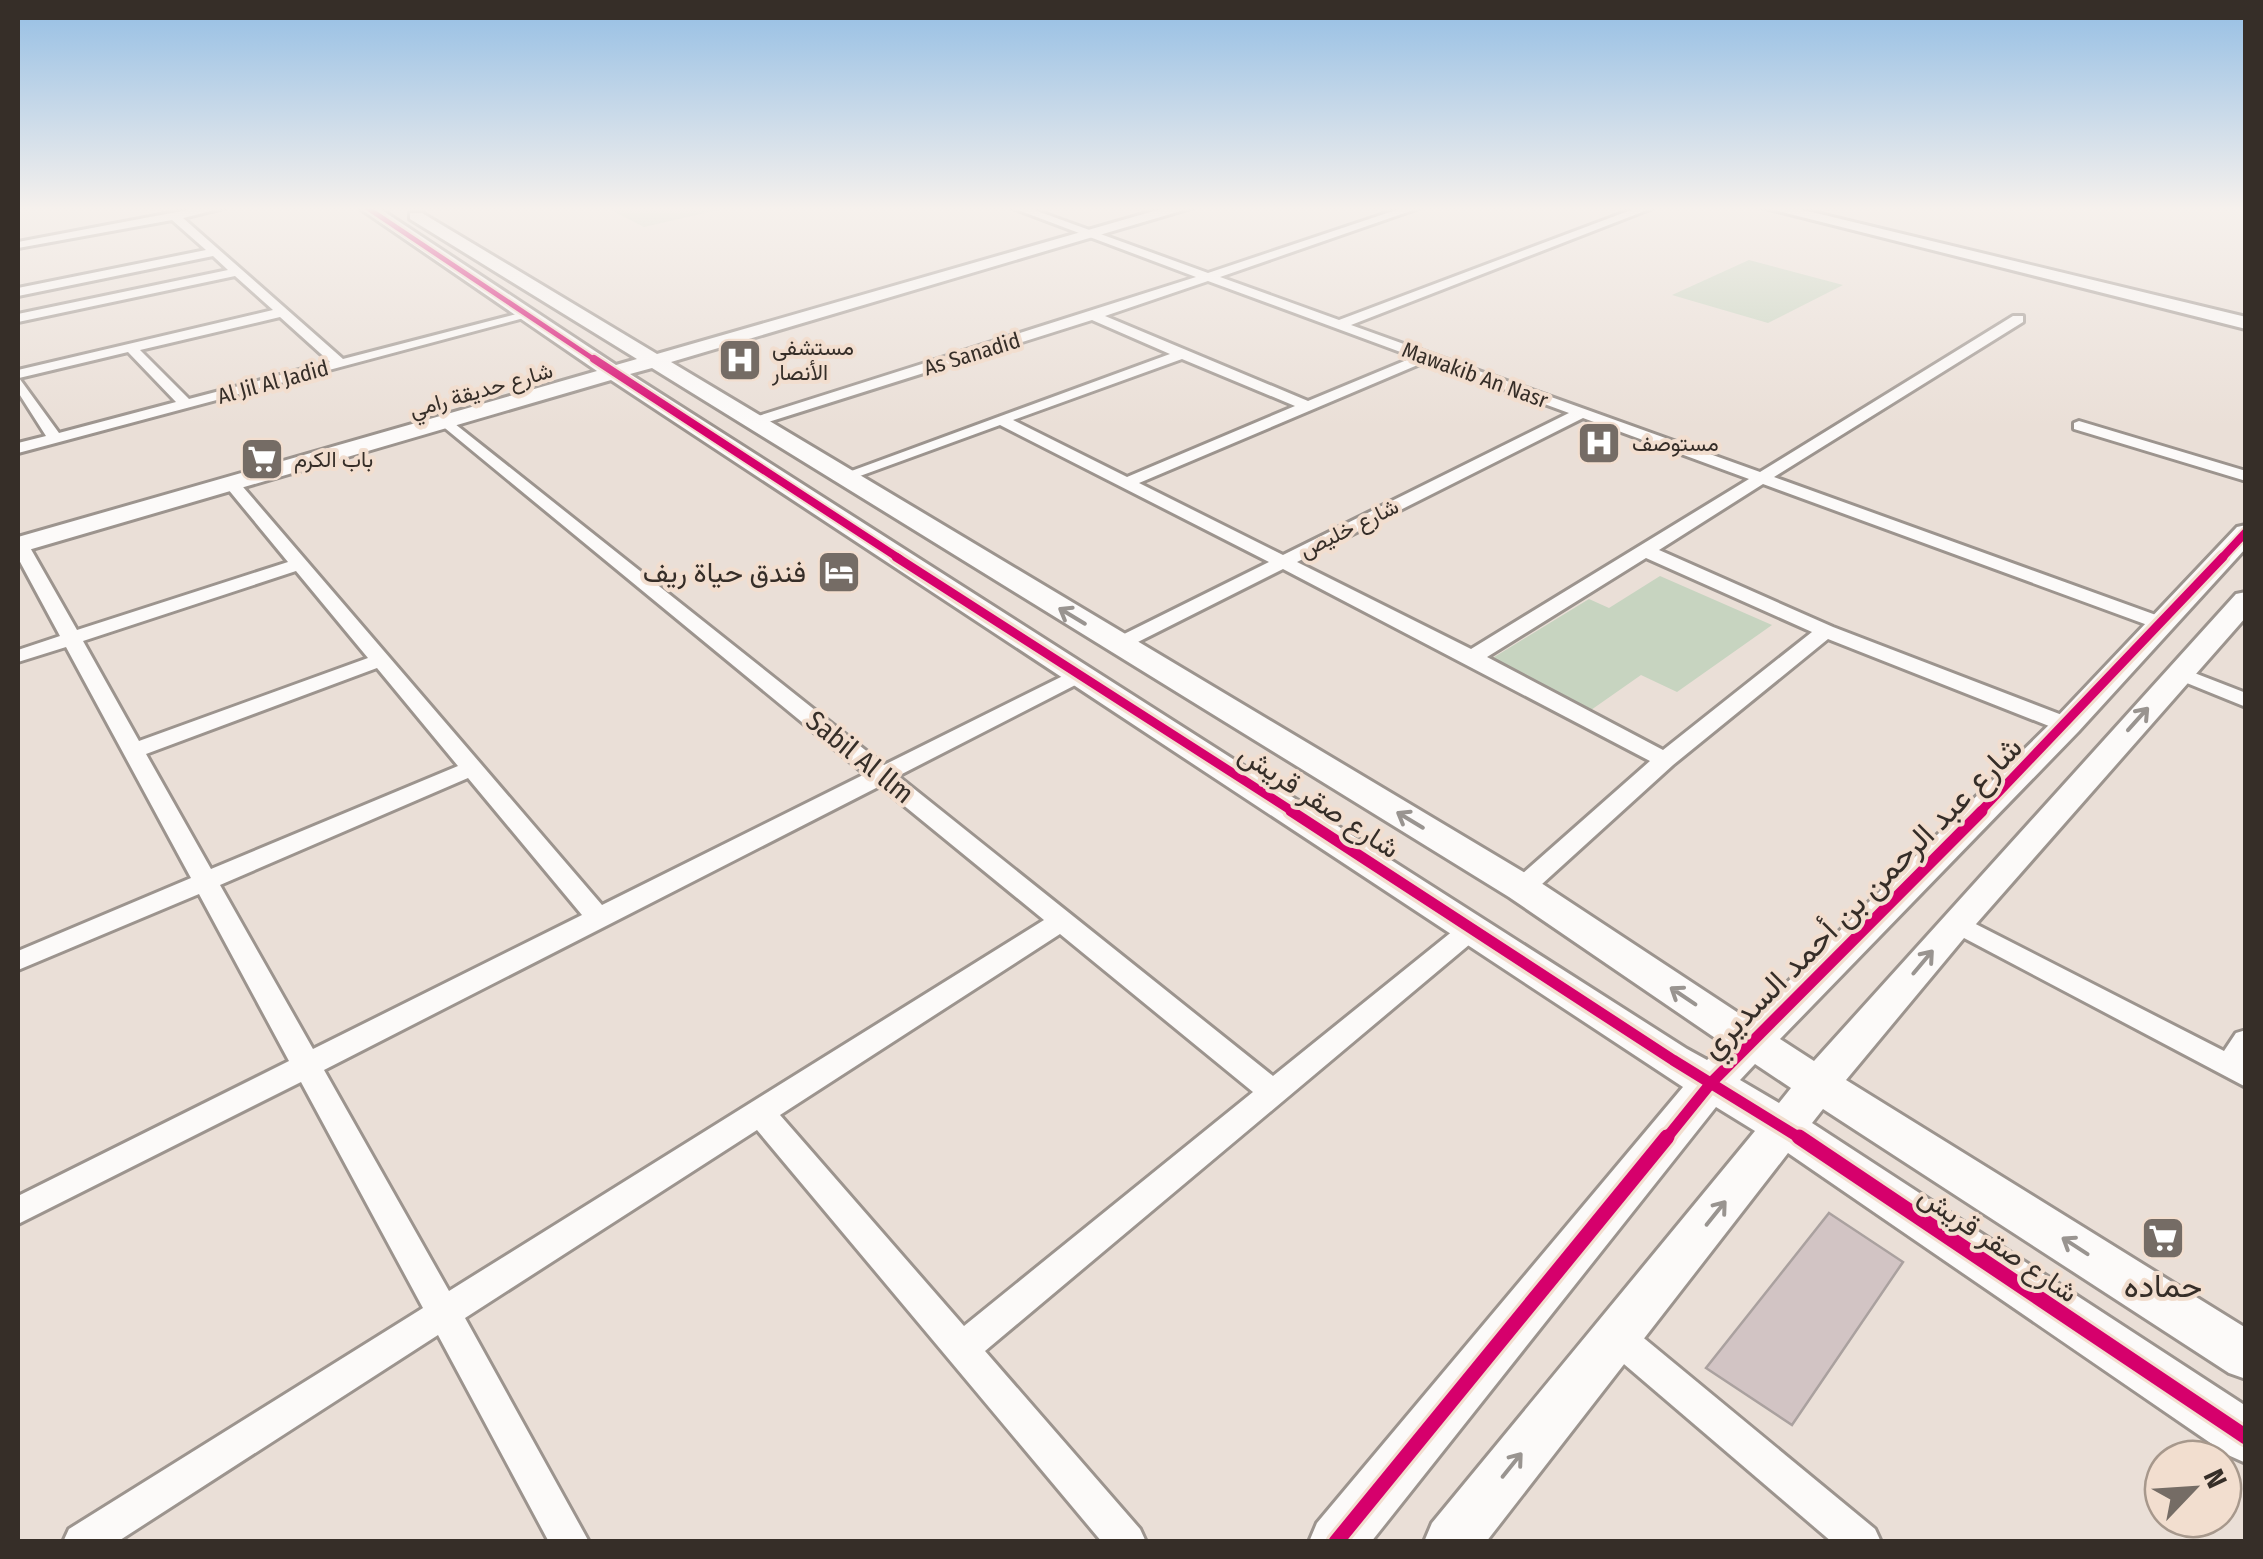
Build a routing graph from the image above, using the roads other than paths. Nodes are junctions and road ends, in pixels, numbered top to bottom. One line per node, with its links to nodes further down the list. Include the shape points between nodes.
1 (79, 280): 11 (street)
2 (201, 280): 15 (street)
3 (247, 280): 12 (street)
4 (475, 280): 13 (street, شارع صقر قريش)
5 (519, 280): 22 (street, شارع صقر قريش)
6 (936, 280): 22 (street, شارع حديقة رامي)
7 (1203, 280): 14 (street, As Sanadid)
8 (1213, 280): 18 (street, Mawakib An Nasr)
9 (1458, 280): 18 (street)
10 (2071, 280): 17 (street)
11 (18, 292)
12 (283, 312): 19 (street); 23 (street)
13 (528, 315): 23 (street, Al Jil Al Jadid); 24 (street, شارع صقر قريش)
14 (1093, 316): 20 (street); 32 (street, As Sanadid)
15 (18, 318)
16 (2018, 319): 38 (street)
17 (2246, 322)
18 (1338, 325): 21 (street, Mawakib An Nasr)
19 (131, 348): 25 (street); 27 (street)
20 (1182, 354): 28 (street); 30 (street)
21 (1425, 357): 28 (street); 29 (street, Mawakib An Nasr)
22 (652, 362): 24 (street, شارع حديقة رامي); 32 (street, شارع صقر قريش)
23 (340, 364): 27 (street, Al Jil Al Jadid)
24 (616, 372): 31 (street, شارع حديقة رامي); 55 (street, شارع صقر قريش)
25 (18, 374)
26 (18, 382): 34 (street)
27 (186, 404): 34 (street, Al Jil Al Jadid)
28 (1309, 407): 40 (street)
29 (1580, 414): 38 (street, Mawakib An Nasr); 44 (street, شارع خليص)
30 (1001, 420): 37 (street); 40 (street)
31 (445, 421): 39 (street, شارع حديقة رامي); 61 (street, Sabil Al llm)
32 (754, 422): 37 (street, شارع صقر قريش)
33 (2079, 426): 36 (street)
34 (56, 438): 35 (street, Al Jil Al Jadid)
35 (18, 448)
36 (2246, 476)
37 (843, 477): 50 (street, شارع صقر قريش, one-way to 37)
38 (1758, 479): 43 (street); 47 (street, Mawakib An Nasr)
39 (231, 483): 42 (street, شارع حديقة رامي); 45 (street)
40 (1126, 483): 44 (street)
41 (2246, 532): 47 (street, شارع عبد الرحمن بن أحمد السديري)
42 (18, 544): 49 (street)
43 (1648, 552): 48 (street); 52 (street)
44 (1280, 562): 50 (street, شارع خليص); 52 (street)
45 (300, 564): 49 (street); 53 (street)
46 (2243, 606): 54 (street)
47 (2160, 623): 57 (street, شارع عبد الرحمن بن أحمد السديري)
48 (1826, 630): 57 (street); 59 (street)
49 (72, 638): 51 (street); 58 (street)
50 (1119, 644): 63 (street, شارع صقر قريش, one-way to 50)
51 (18, 656)
52 (1472, 657): 59 (street)
53 (380, 660): 58 (street); 60 (street)
54 (2179, 673): 56 (street); 66 (street, one-way to 54)
55 (1082, 674): 61 (street); 67 (street, شارع صقر قريش)
56 (2246, 702)
57 (2067, 724): 70 (street, شارع عبد الرحمن بن أحمد السديري)
58 (134, 751): 62 (street)
59 (1665, 760): 63 (street)
60 (472, 768): 62 (street); 64 (street)
61 (883, 776): 64 (street); 65 (street, Sabil Al llm)
62 (206, 881): 68 (street); 71 (street)
63 (1522, 888): 70 (street, شارع صقر قريش, one-way to 63)
64 (600, 918): 71 (street)
65 (1062, 922): 75 (street, Sabil Al llm); 76 (street)
66 (1956, 923): 72 (street); 73 (street, one-way to 66)
67 (1473, 928): 74 (street, شارع صقر قريش); 75 (street)
68 (18, 961)
69 (2246, 1041): 72 (street)
70 (1752, 1042): 73 (street, شارع صقر قريش); 74 (street, شارع عبد الرحمن بن أحمد السديري)
71 (307, 1066): 78 (street); 79 (street)
72 (2237, 1072)
73 (1820, 1082): 77 (street); 82 (street, شارع صقر قريش, one-way to 73)
74 (1711, 1083): 77 (street, شارع صقر قريش); 87 (street, شارع عبد الرحمن بن أحمد السديري)
75 (1274, 1094): 81 (street)
76 (760, 1113): 79 (street); 81 (street)
77 (1785, 1128): 80 (street, one-way to 77); 83 (street, شارع صقر قريش)
78 (18, 1211)
79 (444, 1313): 84 (street); 85 (street)
80 (1616, 1336): 88 (street, one-way to 80); 89 (street)
81 (962, 1349): 86 (street)
82 (2246, 1356)
83 (2246, 1437)
84 (82, 1542)
85 (570, 1542)
86 (1127, 1542)
87 (1336, 1542)
88 (1451, 1542)
89 (1862, 1542)

